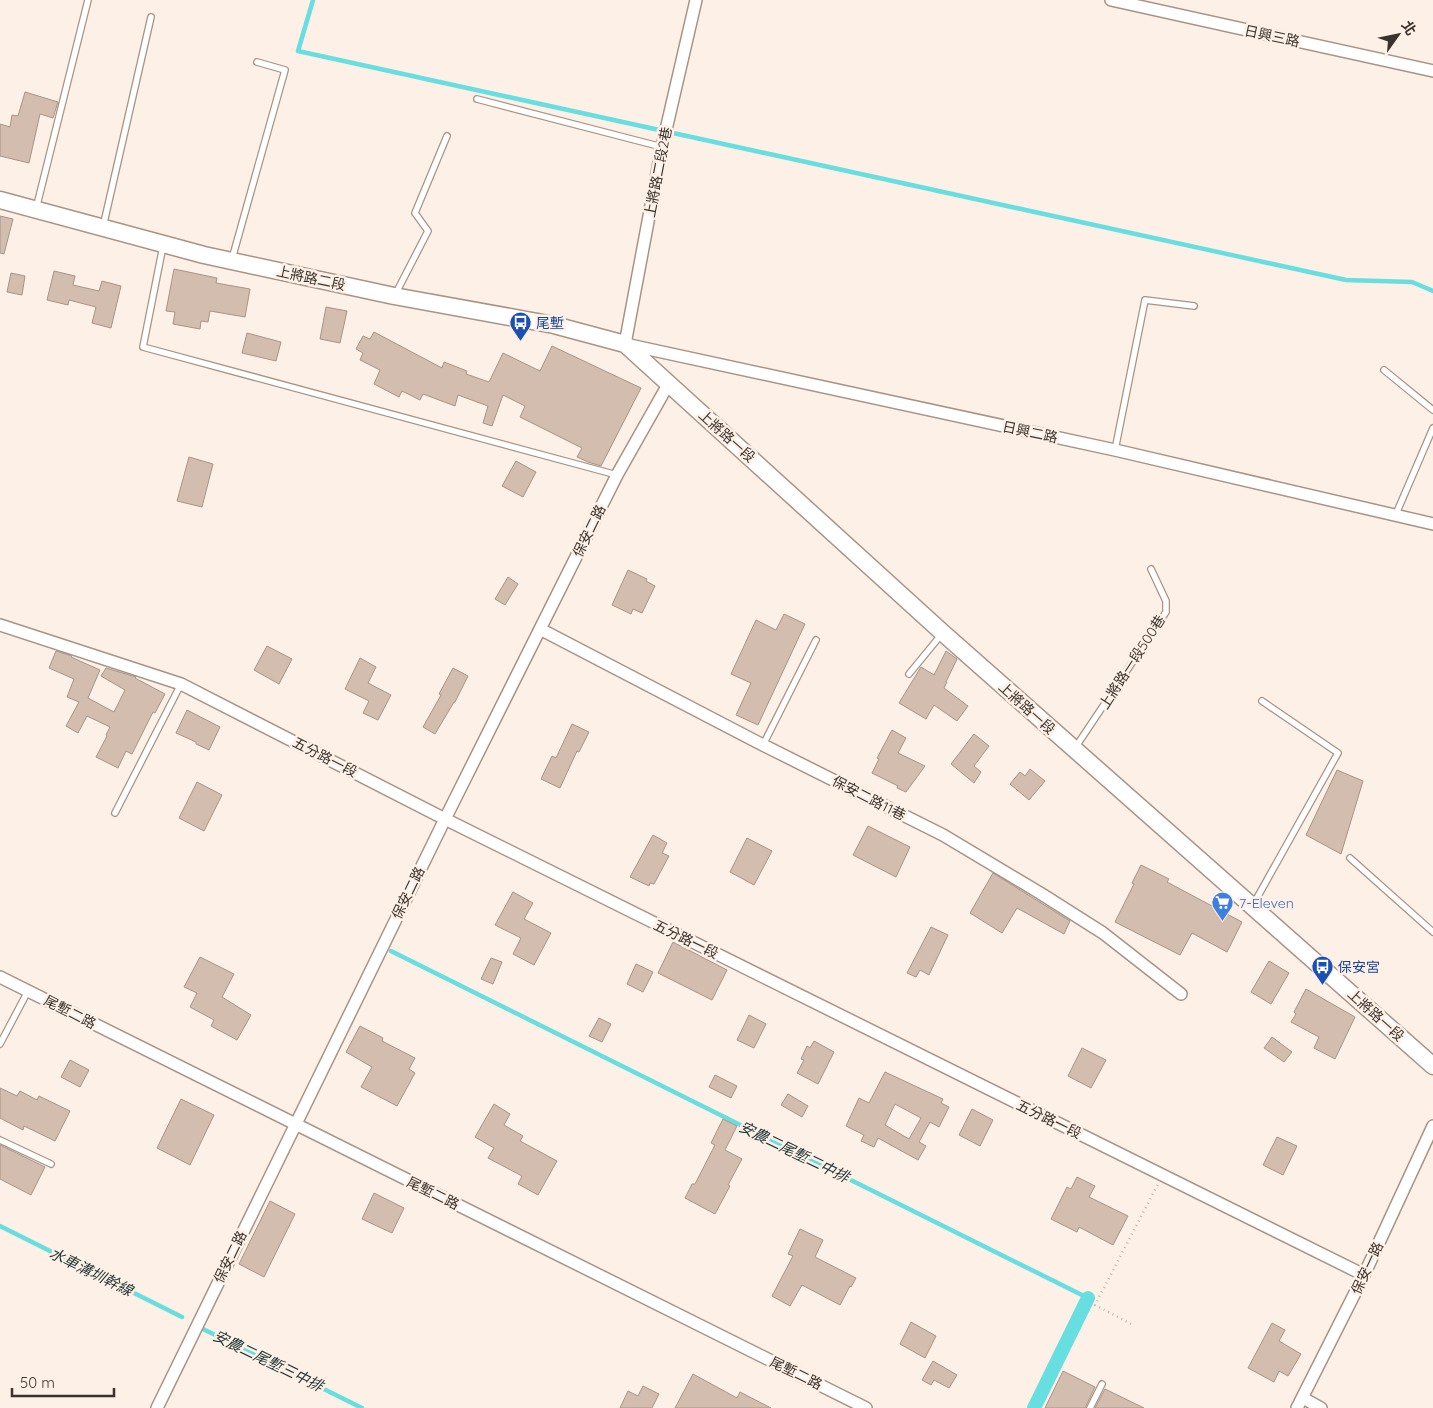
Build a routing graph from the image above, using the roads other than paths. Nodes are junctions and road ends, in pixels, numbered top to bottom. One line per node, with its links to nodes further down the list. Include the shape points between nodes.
1 (88, 0): 11 (lane)
2 (696, 0): 9 (street, 上將路二段2巷)
3 (1111, 0): 6 (street, 日興三路)
4 (151, 17): 12 (lane)
5 (257, 62): 14 (lane, via 284,70)
6 (1433, 71)
7 (477, 99): 9 (lane)
8 (447, 136): 15 (lane, via 415,213 428,231)
9 (662, 147): 17 (street, 上將路二段2巷)
10 (0, 200): 11 (main road, 上將路二段)
11 (36, 210): 12 (main road, 上將路二段)
12 (103, 228): 13 (main road, 上將路二段)
13 (163, 244): 14 (main road, 上將路二段); 23 (lane, via 143,347)
14 (231, 261): 15 (main road, 上將路二段)
15 (394, 296): 17 (main road, 上將路二段, via 554,325)
16 (1194, 306): 22 (lane, via 1146,300)
17 (626, 344): 19 (main road, 上將路一段); 22 (street, 日興二路)
18 (1384, 370): 20 (lane)
19 (669, 383): 23 (street, 保安二路); 29 (main road, 上將路一段)
20 (1433, 410)
21 (1433, 428): 24 (lane)
22 (1115, 450): 24 (street, 日興二路)
23 (616, 475): 28 (street, 保安二路)
24 (1396, 514): 25 (street, 日興二路)
25 (1433, 524)
26 (1152, 569): 35 (lane, 上將路一段500巷, via 1166,601 1166,612)
27 (0, 625): 32 (street, 五分路一段)
28 (540, 629): 34 (street, 保安二路11巷); 37 (street, 保安二路)
29 (943, 633): 31 (lane); 35 (main road, 上將路一段)
30 (816, 640): 34 (lane)
31 (910, 674)
32 (181, 684): 36 (lane); 37 (street, 五分路一段)
33 (1262, 701): 39 (lane, via 1338,753)
34 (763, 745): 43 (street, 保安二路11巷, via 944,835 1103,933)
35 (1074, 750): 39 (main road, 上將路一段)
36 (115, 813)
37 (445, 819): 46 (street, 保安二路); 50 (street, 五分路一段)
38 (1350, 858): 40 (lane)
39 (1252, 907): 45 (main road, 上將路一段)
40 (1433, 932)
41 (0, 977): 42 (street, 尾塹二路)
42 (28, 991): 44 (lane); 46 (street, 尾塹二路)
43 (1181, 994)
44 (0, 1044)
45 (1433, 1066)
46 (295, 1124): 53 (street, 保安二路); 54 (street, 尾塹二路)
47 (1433, 1126): 50 (street, 保安一路)
48 (0, 1140): 49 (lane)
49 (51, 1164)
50 (1364, 1275): 52 (street, 保安一路)
51 (1102, 1384): 55 (lane)
52 (1300, 1403): 56 (street)
53 (157, 1408)
54 (866, 1408)
55 (1090, 1408)
56 (1321, 1408)

